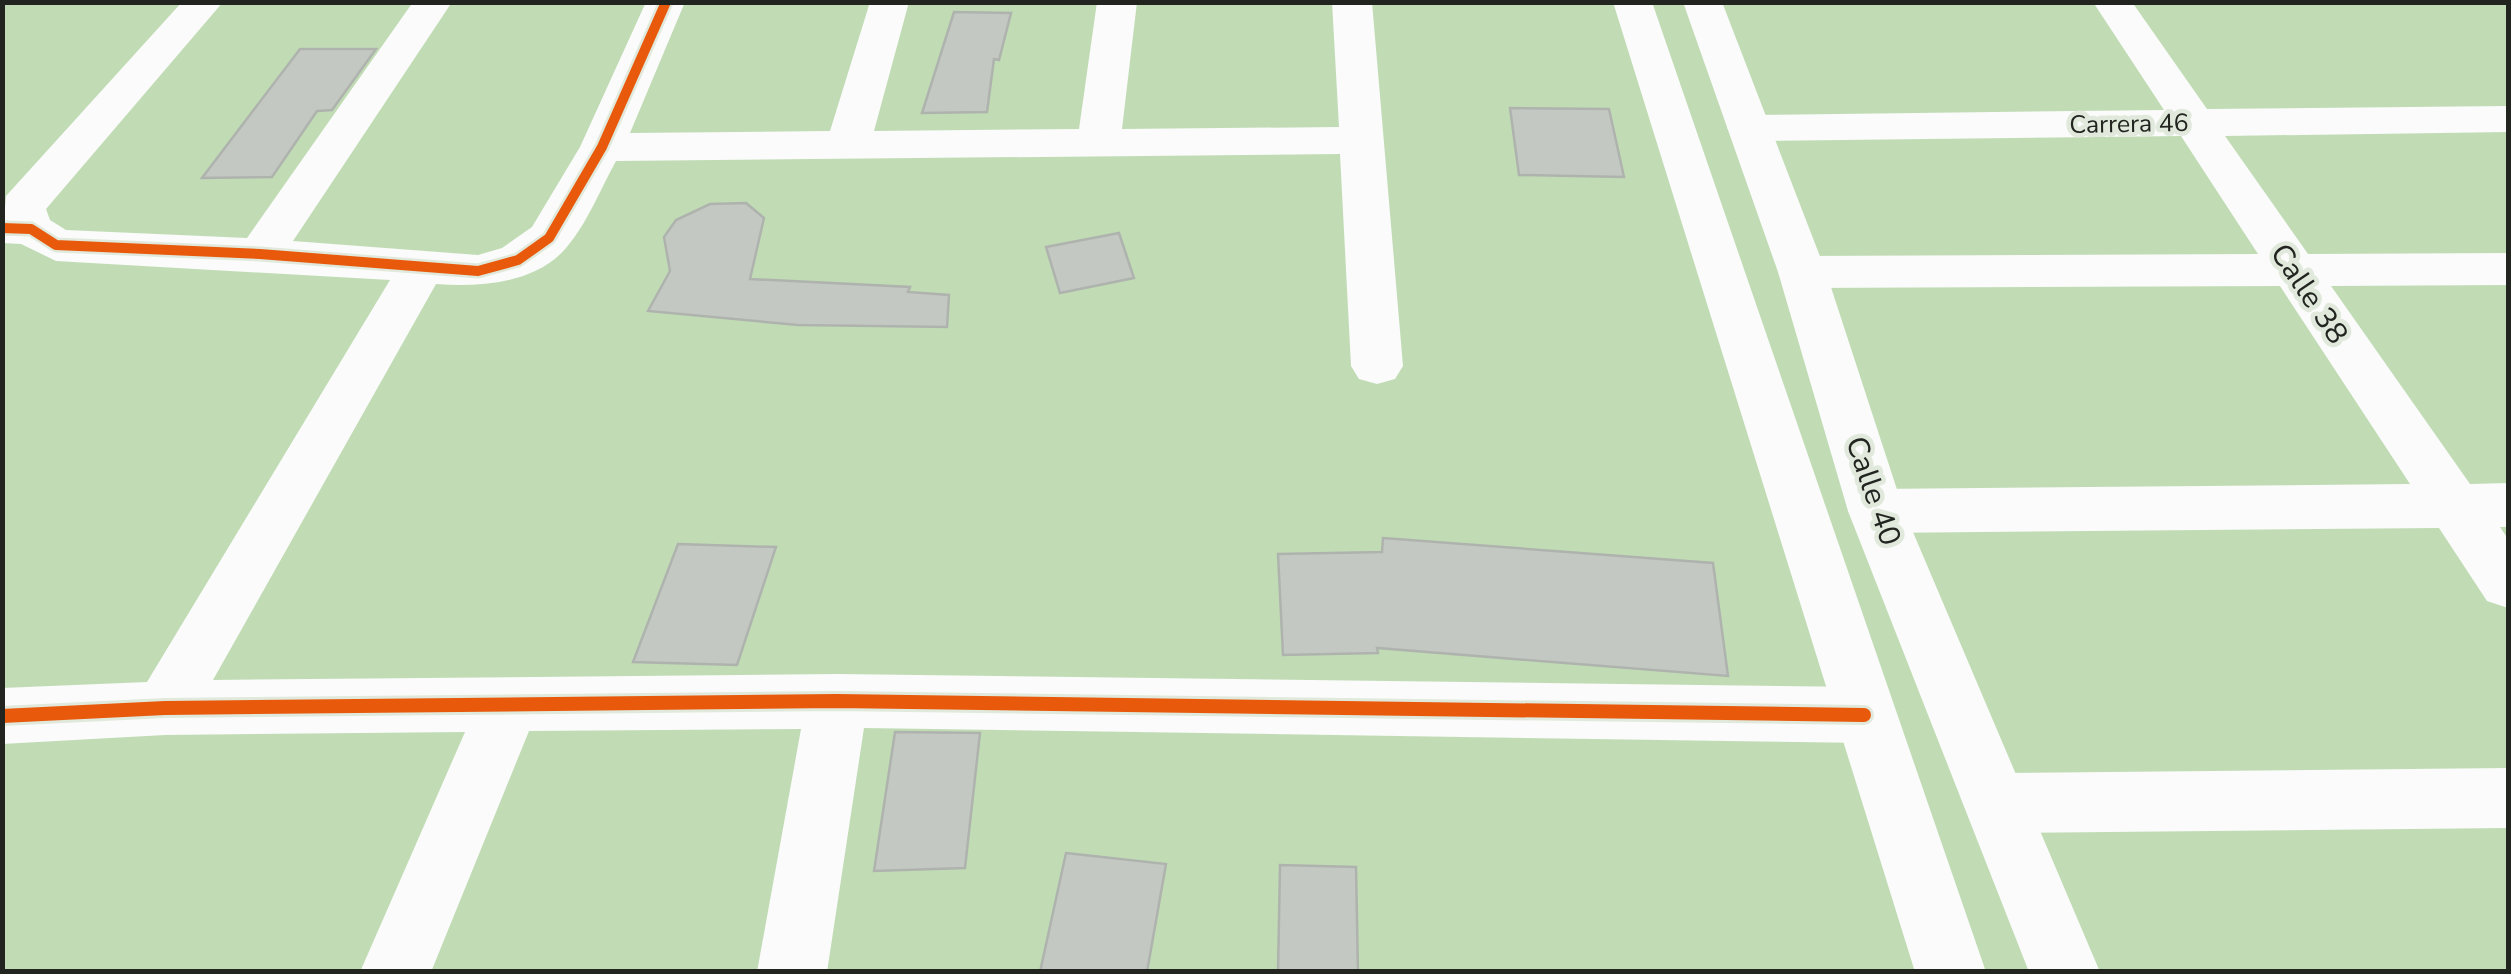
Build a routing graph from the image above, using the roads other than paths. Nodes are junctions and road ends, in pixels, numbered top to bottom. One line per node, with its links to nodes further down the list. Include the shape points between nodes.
1 (204, 2): 17 (street, via 22,207)
2 (433, 2): 18 (street)
3 (666, 2): 16 (street)
4 (890, 2): 15 (street)
5 (1117, 2): 14 (street)
6 (1352, 2): 13 (street)
7 (1632, 2): 32 (street)
8 (1702, 2): 12 (street, Calle 40)
9 (2112, 2): 11 (street, Calle 38)
10 (2508, 119): 11 (street, Carrera 46)
11 (2193, 123): 12 (street, Carrera 46); 21 (street, Calle 38)
12 (1748, 128): 22 (street, Calle 40)
13 (1358, 140): 14 (street); 23 (street)
14 (1098, 142): 15 (street)
15 (848, 145): 16 (street)
16 (602, 147): 19 (street, via 548,238 518,260 478,271)
17 (17, 228): 18 (street, via 56,244)
18 (260, 254): 19 (street)
19 (422, 267): 30 (street)
20 (2508, 269): 21 (street)
21 (2292, 270): 22 (street); 25 (street, Calle 38)
22 (1802, 272): 26 (street, Calle 40)
23 (1377, 366)
24 (2508, 505): 25 (street)
25 (2453, 506): 26 (street); 27 (street, Calle 38)
26 (1876, 512): 34 (street, Calle 40)
27 (2508, 584)
28 (837, 701): 29 (street); 32 (street); 36 (street)
29 (509, 704): 30 (street); 35 (street)
30 (166, 708): 31 (street)
31 (2, 716)
32 (1864, 716): 37 (street)
33 (2508, 798): 34 (street)
34 (1999, 802): 38 (street, Calle 40)
35 (395, 972)
36 (792, 972)
37 (1951, 972)
38 (2065, 972)

